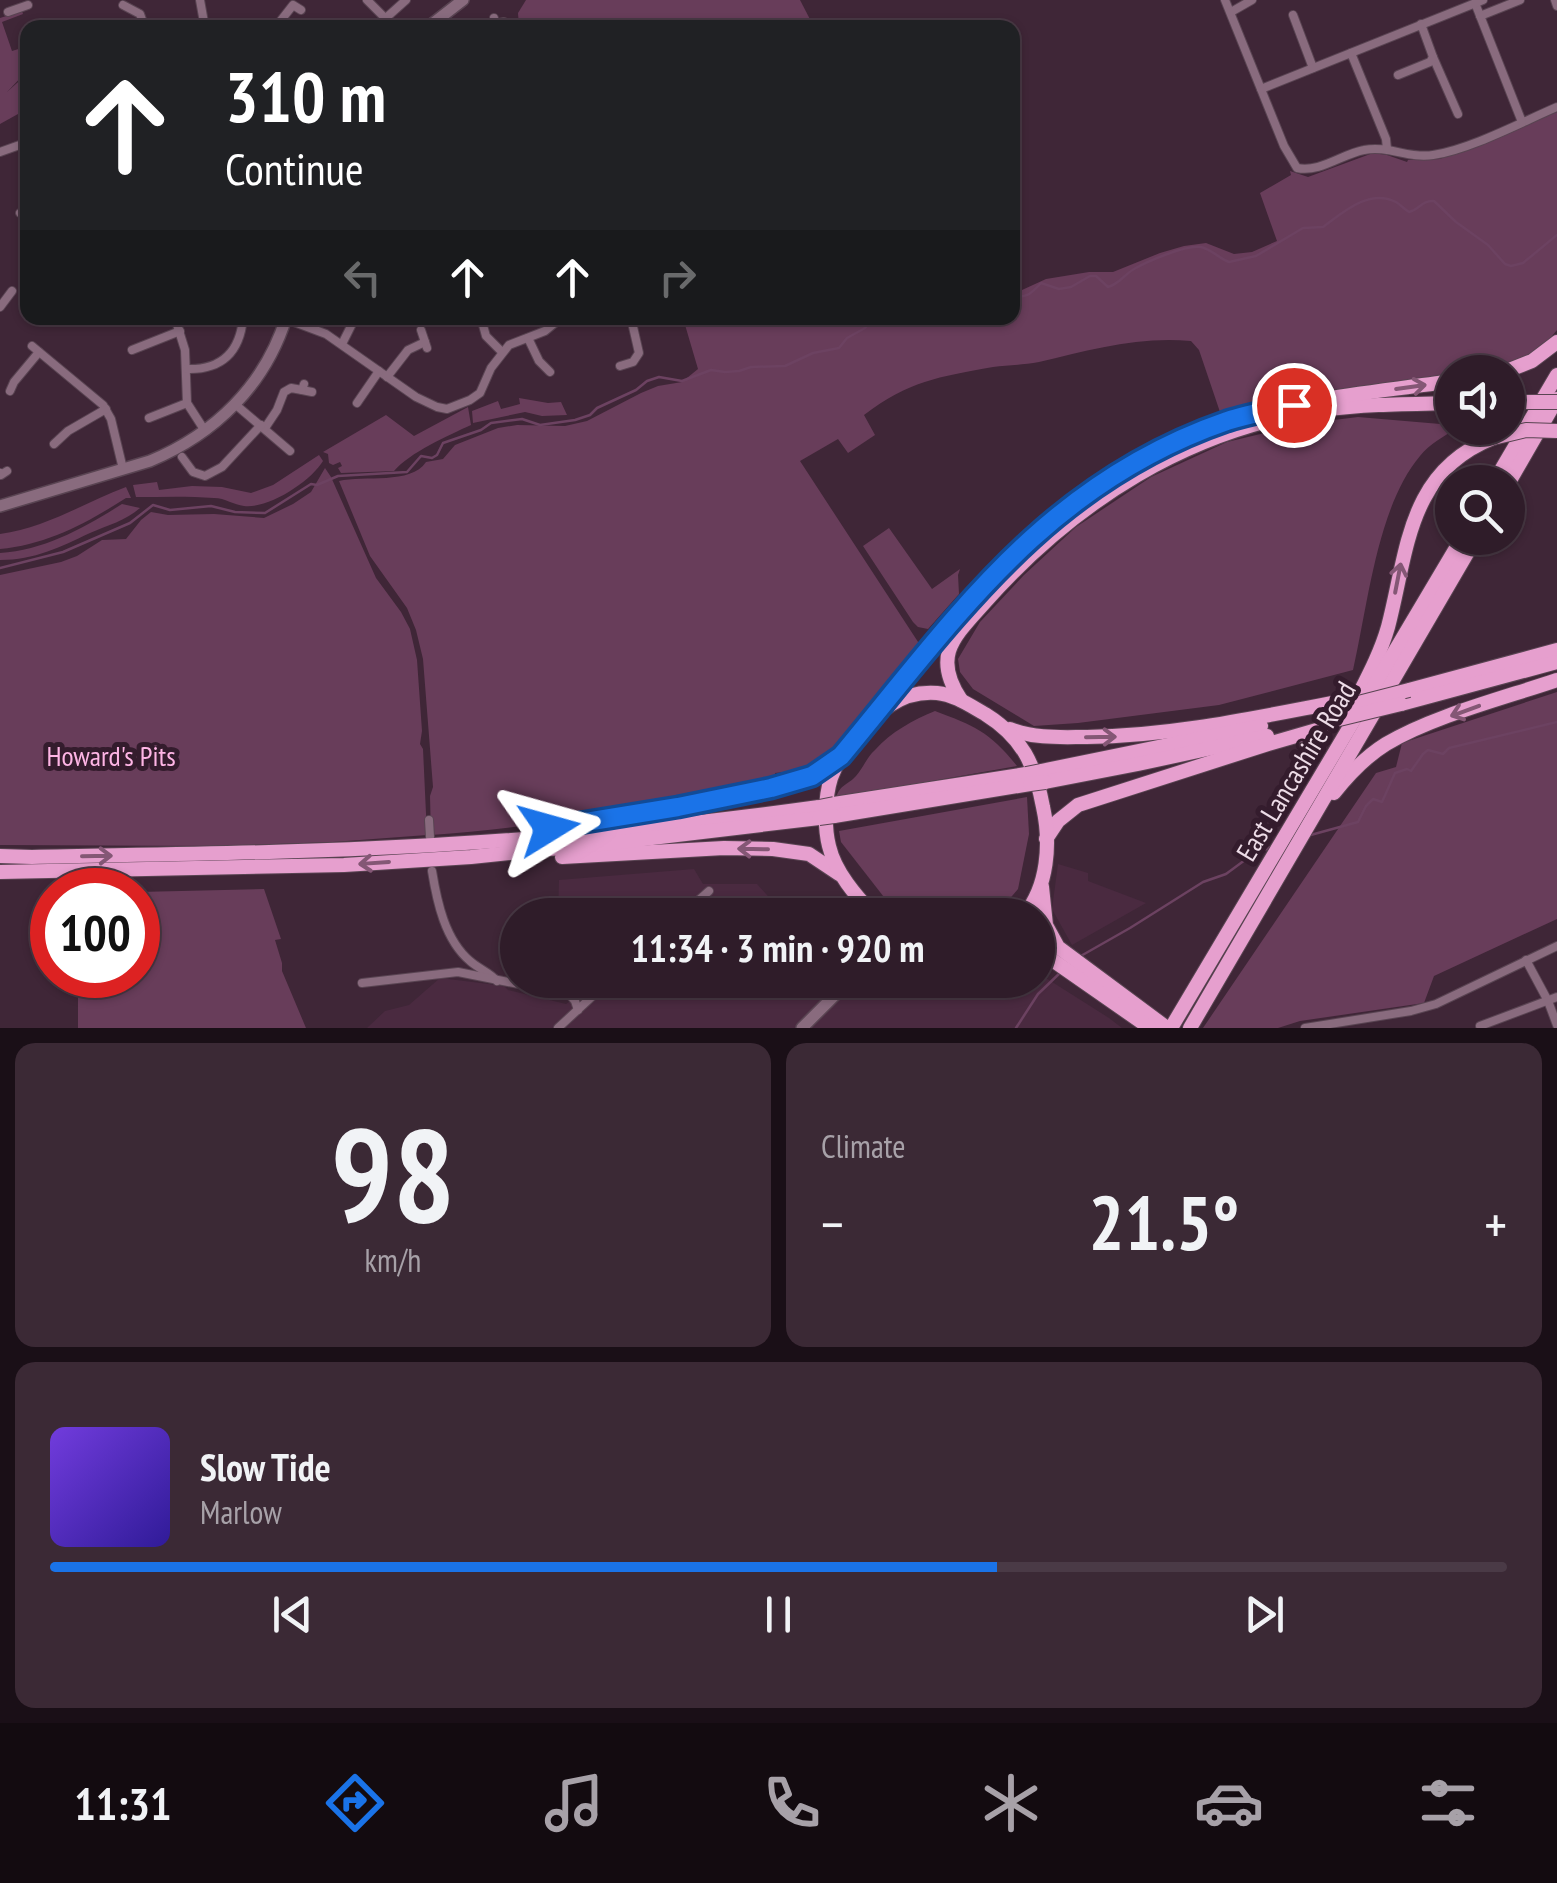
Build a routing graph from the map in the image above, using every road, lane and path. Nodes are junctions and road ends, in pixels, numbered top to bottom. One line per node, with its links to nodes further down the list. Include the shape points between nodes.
1 (367, 0): 19 (street)
2 (406, 0): 19 (street)
3 (464, 0): 23 (street)
4 (1225, 0): 15 (street)
5 (1252, 0): 15 (street)
6 (1452, 0): 13 (street)
7 (1520, 0): 18 (street)
8 (1479, 2): 13 (street); 18 (street)
9 (123, 5): 16 (street)
10 (29, 6): 14 (street)
11 (148, 6): 16 (street)
12 (301, 10): 21 (street, via 293,5)
13 (1456, 10): 24 (street)
14 (8, 12)
15 (1230, 12): 29 (street)
16 (140, 14): 20 (street)
17 (1293, 16): 27 (street)
18 (1480, 16): 32 (street)
19 (386, 17): 22 (street)
20 (143, 20)
21 (281, 20)
22 (388, 20)
23 (438, 20)
24 (1421, 24): 25 (street); 26 (street)
25 (1351, 53): 27 (street); 33 (street)
26 (1433, 57): 28 (street); 31 (street)
27 (1312, 68): 29 (street)
28 (1398, 75)
29 (1261, 89): 33 (street, via 1297,168)
30 (1557, 107): 32 (street)
31 (1458, 114)
32 (1522, 122): 33 (street, via 1436,155)
33 (1387, 149)
34 (13, 289): 35 (street)
35 (0, 307)
36 (178, 325): 45 (street)
37 (242, 325): 53 (street, via 239,343 225,357)
38 (283, 325): 64 (street)
39 (304, 325): 48 (street)
40 (352, 325): 48 (street)
41 (482, 325): 50 (street)
42 (554, 325): 46 (street)
43 (633, 325): 52 (street, via 639,353)
44 (421, 330): 54 (street, via 426,345 408,350)
45 (180, 331): 49 (street); 53 (street)
46 (528, 338): 50 (street); 56 (street)
47 (1557, 342): 51 (highway)
48 (342, 344): 54 (street)
49 (131, 350)
50 (502, 352): 54 (street, via 480,393 452,408 431,405)
51 (1525, 365)
52 (619, 366)
53 (187, 368): 62 (street)
54 (383, 374): 63 (street)
55 (1557, 375): 74 (highway)
56 (550, 376)
57 (1435, 384): 86 (highway, one-way to 57, via 988,580 1101,482 1230,420)
58 (306, 389): 68 (street, via 284,392)
59 (10, 392): 66 (street, via 36,349)
60 (1557, 400): 61 (highway, bridge); 75 (highway)
61 (1525, 401)
62 (187, 403): 67 (street); 70 (street)
63 (357, 403)
64 (236, 404): 68 (street); 70 (street)
65 (1435, 404): 84 (highway, via 1295,416 1224,435 1104,495 1008,576 951,644 946,661)
66 (106, 409): 71 (street); 76 (street)
67 (148, 418)
68 (263, 427): 72 (street); 73 (street, via 206,476)
69 (1557, 431): 90 (highway, one-way to 69, bridge, via 1382,645 1422,500 1449,465 1492,438)
70 (205, 432): 76 (street)
71 (53, 445)
72 (294, 451)
73 (182, 457)
74 (1504, 465)
75 (1519, 465)
76 (122, 469): 77 (street)
77 (0, 506)
78 (1452, 555): 90 (highway, East Lancashire Road)
79 (1466, 555): 94 (highway, East Lancashire Road)
80 (1557, 650): 83 (highway)
81 (1557, 662): 83 (highway)
82 (1557, 680): 94 (highway, one-way to 94, via 1386,744)
83 (1405, 697): 85 (highway, bridge); 85 (highway, bridge, via 1364,713)
84 (961, 700): 86 (highway, via 936,693 909,696); 87 (highway)
85 (1335, 714): 87 (highway, one-way to 85, via 1058,738); 89 (highway, via 1036,778); 93 (highway, via 1268,744 1078,805)
86 (872, 718): 88 (highway)
87 (1005, 727): 93 (highway, via 1032,766)
88 (841, 756): 95 (highway, via 812,776 726,798); 100 (highway, via 828,788 826,830)
89 (827, 811): 95 (highway); 97 (highway)
90 (1301, 812): 94 (highway, East Lancashire Road)
91 (429, 820): 92 (street)
92 (430, 837)
93 (1046, 840): 101 (highway)
94 (1293, 842): 123 (highway, East Lancashire Road); 124 (highway); 125 (highway, East Lancashire Road)
95 (450, 844): 96 (highway, one-way to 95)
96 (0, 856)
97 (471, 857): 99 (highway, one-way to 99); 100 (highway, one-way to 97, via 808,854 772,849)
98 (432, 871): 109 (street, via 440,913)
99 (0, 872)
100 (843, 878): 104 (highway)
101 (1042, 886): 105 (highway); 110 (highway, via 1050,936)
102 (708, 890): 103 (street)
103 (700, 898)
104 (860, 898)
105 (1035, 898)
106 (1557, 946): 108 (street)
107 (1055, 958): 110 (highway)
108 (1526, 960): 116 (street); 126 (street, via 1436,1004)
109 (469, 961): 111 (street); 112 (street)
110 (1069, 965): 120 (highway); 123 (highway)
111 (464, 973): 112 (street); 113 (street)
112 (497, 981): 117 (street, via 569,994)
113 (362, 982)
114 (591, 998): 117 (street)
115 (832, 998): 122 (street)
116 (1552, 999): 118 (street); 119 (street)
117 (578, 1010): 121 (street)
118 (1480, 1026)
119 (1557, 1026)
120 (1149, 1027)
121 (558, 1028)
122 (802, 1028)
123 (1169, 1028)
124 (1181, 1028)
125 (1190, 1028)
126 (1305, 1028)

